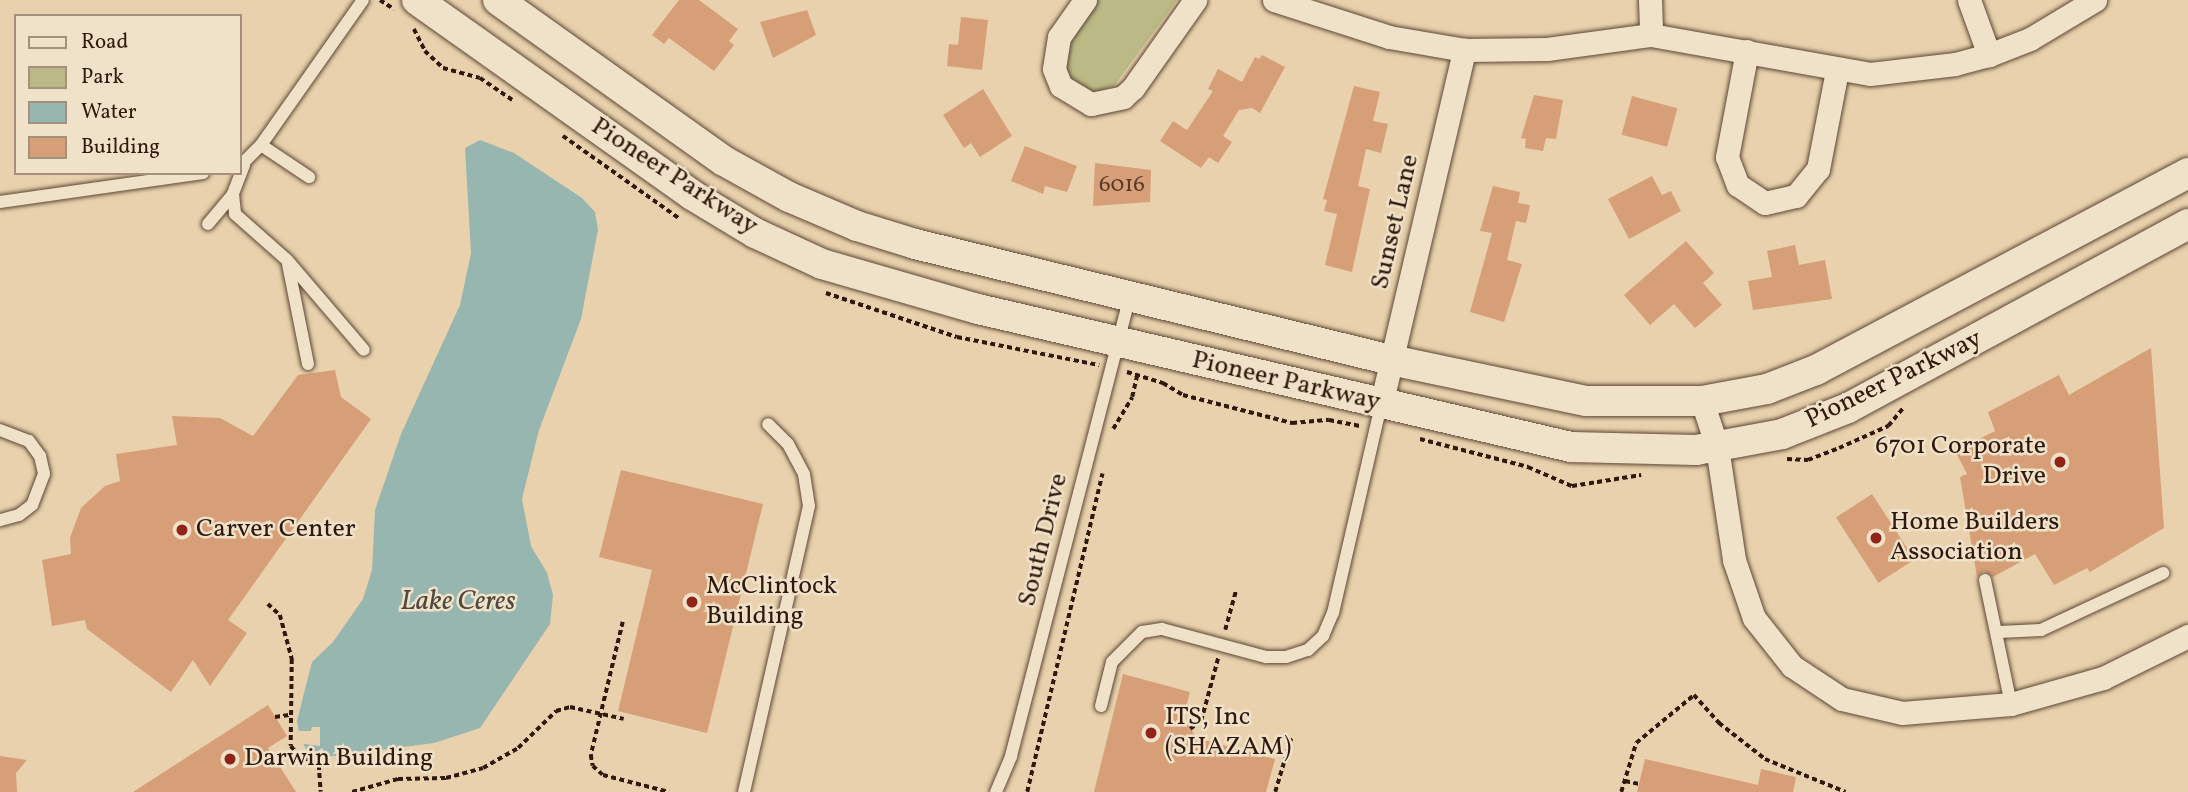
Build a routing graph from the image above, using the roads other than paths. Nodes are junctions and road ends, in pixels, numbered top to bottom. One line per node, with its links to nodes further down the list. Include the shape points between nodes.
1 (363, 0): 15 (lane)
2 (417, 0): 27 (street, Pioneer Parkway, via 692,195 755,233 885,285)
3 (498, 0): 26 (street, Pioneer Parkway, via 724,161 789,197 915,244)
4 (1085, 0): 5 (street, via 1059,37 1054,69 1061,86 1075,98 1105,104 1133,88)
5 (1195, 0)
6 (1275, 0): 11 (street, via 1389,37)
7 (1650, 0): 10 (street)
8 (1969, 0): 13 (street)
9 (2095, 0): 13 (street, via 2030,39)
10 (1651, 35): 11 (street, via 1547,49); 12 (street)
11 (1464, 50): 29 (street, Sunset Lane)
12 (1747, 51): 14 (street); 14 (street, via 1727,157 1738,185 1765,202 1796,196 1818,169)
13 (1989, 55): 14 (street, via 1910,71)
14 (1837, 70)
15 (261, 145): 16 (lane); 20 (lane)
16 (242, 165)
17 (2188, 173): 31 (street, Pioneer Parkway, via 1816,370 1767,389)
18 (189, 175): 22 (lane)
19 (239, 175): 21 (lane)
20 (309, 177)
21 (233, 194): 24 (lane); 25 (lane, via 235,214)
22 (0, 202)
23 (2188, 223): 35 (street, Pioneer Parkway, via 1848,408 1782,434)
24 (208, 224)
25 (287, 260): 28 (lane); 30 (lane)
26 (1130, 296): 27 (lane, South Drive); 29 (street, Pioneer Parkway)
27 (1117, 342): 32 (street, Pioneer Parkway); 44 (lane, South Drive, via 1011,756)
28 (364, 350)
29 (1391, 360): 31 (street, Pioneer Parkway, via 1586,401); 32 (street, Sunset Lane)
30 (308, 364)
31 (1702, 401): 35 (street)
32 (1381, 405): 35 (street, Pioneer Parkway, via 1571,447 1652,451); 42 (lane, via 1333,612 1322,636 1308,650 1266,657 1162,629 1142,632 1112,662)
33 (768, 424): 43 (lane, via 788,444 804,474 809,506)
34 (0, 430): 36 (lane, via 29,441 40,456 44,474 32,505 19,515)
35 (1717, 447): 41 (street, via 1742,591 1771,644 1792,666 1824,689 1871,708 1912,713)
36 (0, 520)
37 (2163, 573): 39 (lane, via 2041,630)
38 (1985, 580): 39 (lane)
39 (1999, 632): 41 (lane)
40 (2188, 636): 41 (street, via 2103,678)
41 (2011, 704)
42 (1101, 706)
43 (744, 792)
44 (996, 792)

